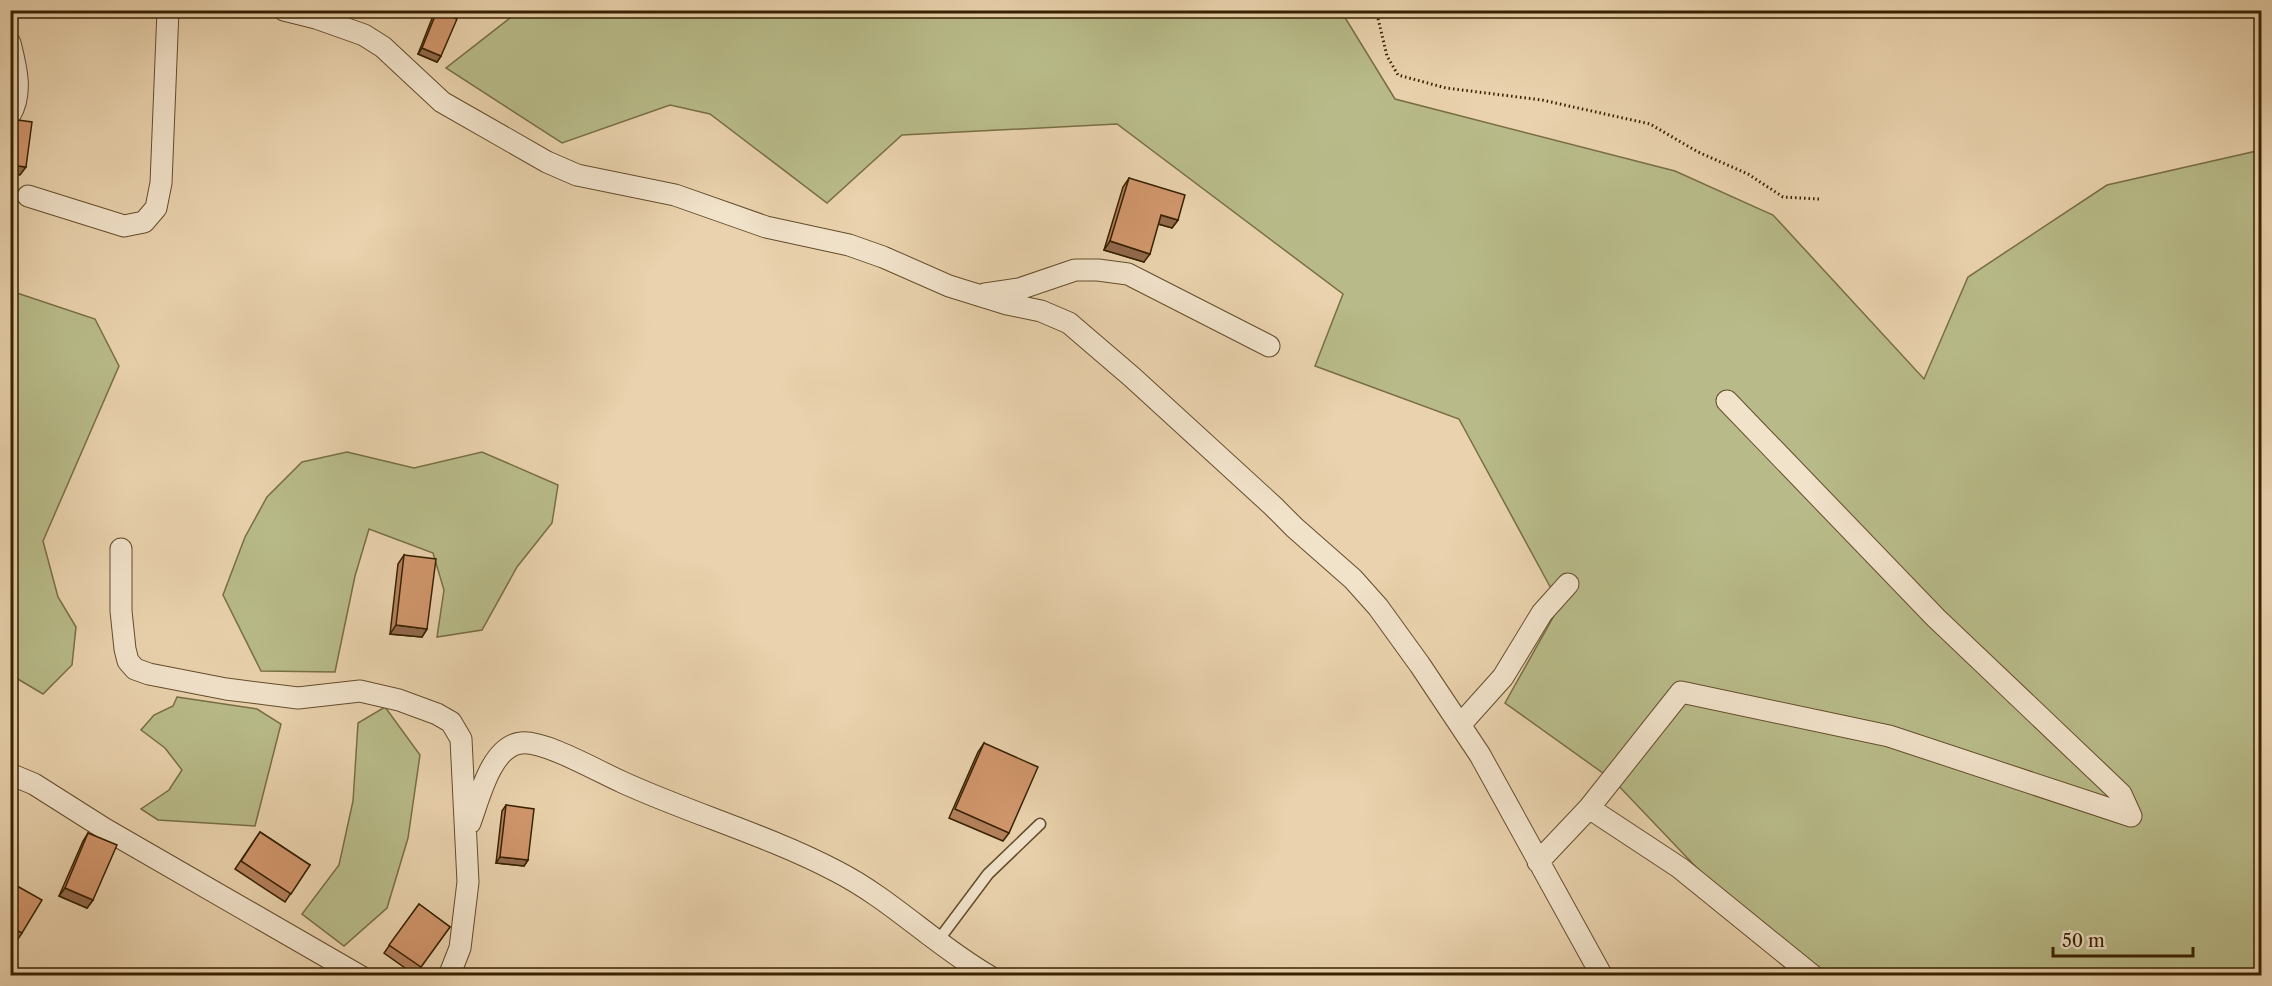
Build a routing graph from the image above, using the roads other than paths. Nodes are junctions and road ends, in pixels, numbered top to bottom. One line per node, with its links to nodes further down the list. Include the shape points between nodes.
1 (168, 10): 5 (street, via 161,183 156,208 144,222 124,226)
2 (284, 10): 6 (street, via 364,35 383,47 442,102 577,176 675,195 766,228 849,245)
3 (10, 43): 4 (street, via 18,93)
4 (10, 115)
5 (28, 196)
6 (975, 295): 7 (street, via 1019,289 1075,270 1128,274); 11 (street, via 1041,311 1069,323 1108,356 1353,579 1378,607)
7 (1269, 346)
8 (1727, 401): 13 (street, via 1936,618 2121,794 2131,816 1889,736 1681,692)
9 (120, 549): 15 (street, via 125,649 135,669 226,689 298,698 360,691 437,714 451,722 461,739)
10 (1569, 584): 11 (street, via 1542,614 1503,676)
11 (1460, 724): 16 (street)
12 (10, 774): 18 (street, via 34,784)
13 (1589, 808): 16 (street); 22 (street, via 1680,868)
14 (1040, 824): 17 (lane, via 988,874)
15 (466, 831): 17 (street, via 495,761 505,749 521,743 540,744 623,783 837,871); 19 (street, via 468,882 460,948)
16 (1538, 862): 21 (street)
17 (937, 942): 20 (street)
18 (360, 975)
19 (449, 975)
20 (989, 975)
21 (1602, 975)
22 (1813, 975)

